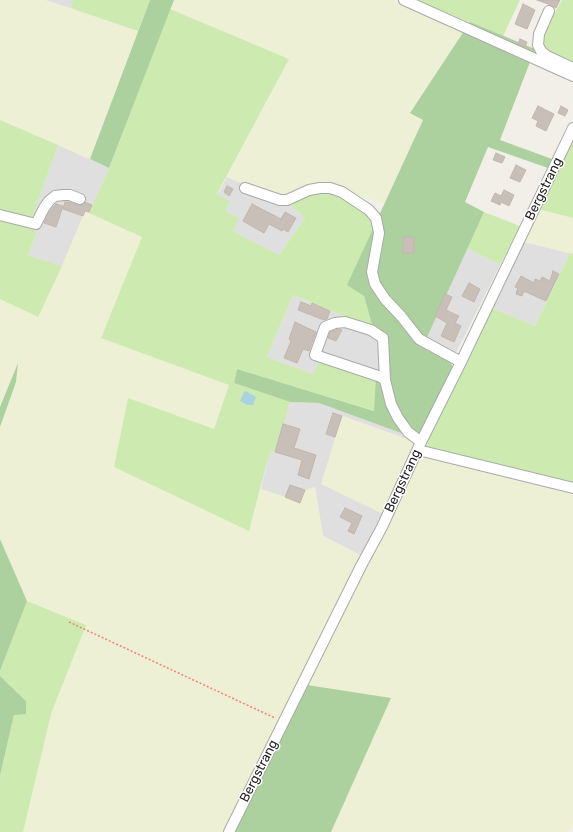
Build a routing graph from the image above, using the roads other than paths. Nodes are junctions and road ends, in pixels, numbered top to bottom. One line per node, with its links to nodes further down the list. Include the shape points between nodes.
1 (404, 0): 4 (street)
2 (549, 11): 3 (street, via 538,34 538,45 547,56)
3 (573, 68)
4 (573, 76)
5 (573, 128): 9 (street, Bergstrang)
6 (245, 188): 9 (street, via 287,200 309,190 330,188 342,192 369,210 376,218 379,233 372,272 375,284 384,299 419,339)
7 (80, 199): 8 (street, via 63,194 55,196 44,208 36,224)
8 (0, 216)
9 (461, 362): 11 (street, Bergstrang)
10 (385, 380): 10 (street, via 381,376 315,354 325,328 334,323 346,322 371,330 383,338); 11 (street, via 391,404 398,418)
11 (420, 446): 12 (street); 13 (street, Bergstrang)
12 (573, 488)
13 (229, 832)

